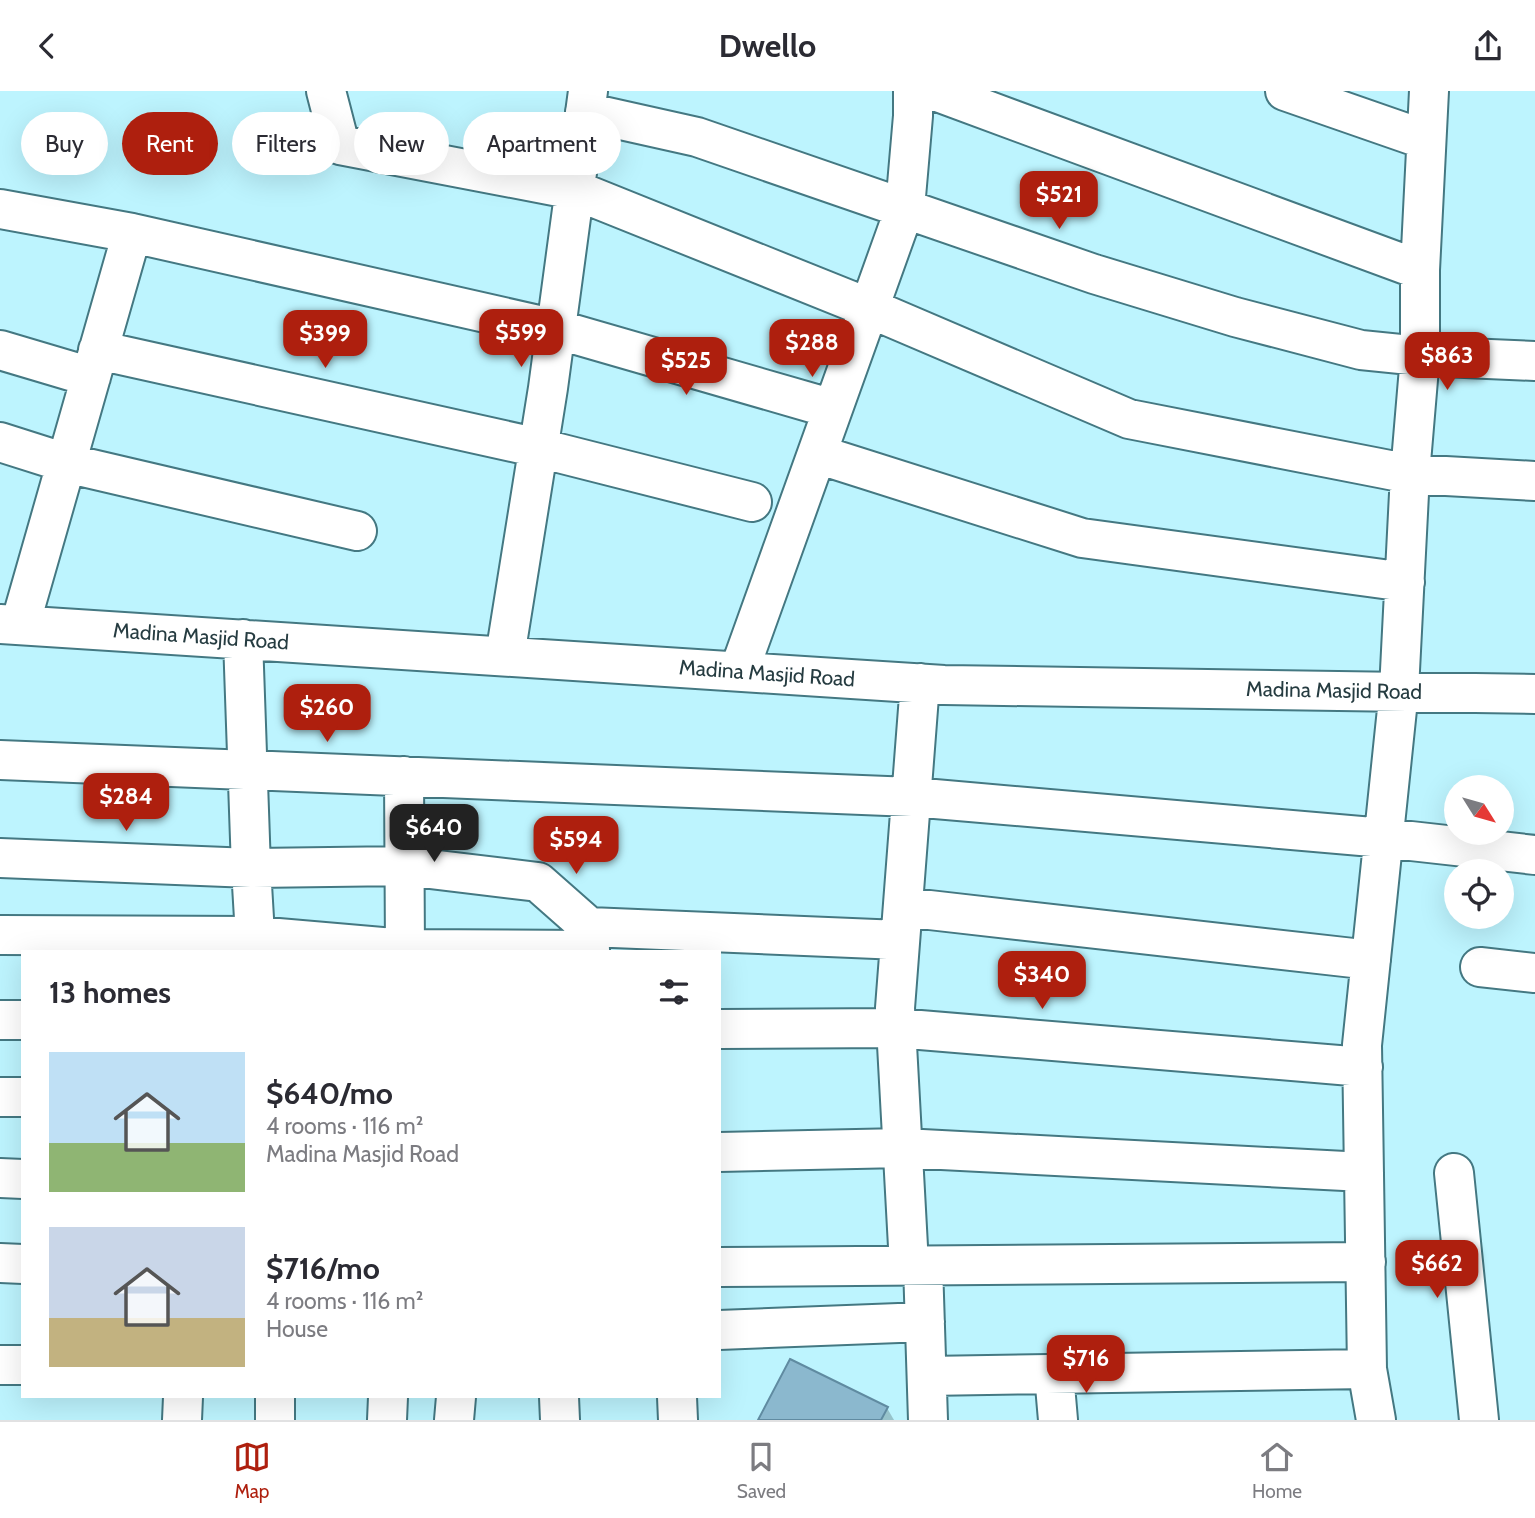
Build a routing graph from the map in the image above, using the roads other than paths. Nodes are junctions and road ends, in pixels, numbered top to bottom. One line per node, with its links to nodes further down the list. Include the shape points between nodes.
1 (326, 91): 8 (street, via 340,145)
2 (913, 91): 9 (street)
3 (935, 91): 12 (street)
4 (1285, 91): 7 (street)
5 (1429, 91): 7 (street)
6 (587, 102): 8 (street); 9 (street)
7 (1426, 140): 12 (street)
8 (575, 190): 13 (street); 14 (street)
9 (905, 208): 13 (street); 16 (street, via 1235,317 1361,350)
10 (0, 209): 11 (street)
11 (132, 233): 14 (street); 18 (street)
12 (1420, 270): 16 (street)
13 (869, 308): 19 (street); 24 (street, via 1129,419)
14 (556, 329): 19 (street); 21 (street)
15 (0, 350): 18 (street)
16 (1420, 356): 17 (street); 24 (street)
17 (1535, 361)
18 (94, 364): 21 (street); 23 (street)
19 (833, 409): 22 (street)
20 (0, 442): 23 (street)
21 (539, 448): 26 (street); 31 (street)
22 (817, 454): 28 (street, via 1082,538); 32 (street)
23 (66, 463): 27 (street); 29 (street)
24 (1410, 474): 25 (street); 28 (street)
25 (1535, 481)
26 (752, 502)
27 (357, 531)
28 (1405, 582): 34 (street)
29 (10, 624): 30 (street, Madina Masjid Road)
30 (243, 639): 31 (street, Madina Masjid Road); 37 (street)
31 (505, 656): 32 (street, Madina Masjid Road)
32 (739, 671): 33 (street, Madina Masjid Road)
33 (920, 683): 34 (street, Madina Masjid Road); 39 (street)
34 (1399, 690): 35 (street, Madina Masjid Road); 40 (street)
35 (1535, 694)
36 (0, 760): 37 (street)
37 (247, 772): 38 (street); 44 (street)
38 (404, 776): 39 (street); 43 (street)
39 (912, 797): 40 (street); 45 (street)
40 (1384, 838): 41 (street); 50 (street)
41 (1535, 855)
42 (0, 858): 44 (street)
43 (405, 866): 44 (street); 46 (street, via 538,882); 49 (street)
44 (251, 868): 48 (street)
45 (902, 923): 46 (street); 50 (street); 56 (street)
46 (589, 927): 49 (street, via 590,950)
47 (0, 935): 48 (street)
48 (256, 944): 49 (street)
49 (405, 950)
50 (1371, 960): 57 (street)
51 (1480, 967): 52 (street)
52 (1535, 973)
53 (0, 1020): 54 (street)
54 (21, 1020)
55 (721, 1028): 56 (street)
56 (896, 1028): 57 (street); 60 (street)
57 (1363, 1067): 62 (street)
58 (0, 1097): 59 (street)
59 (21, 1097)
60 (903, 1148): 61 (street); 62 (street); 69 (street)
61 (721, 1152)
62 (1364, 1172): 66 (street)
63 (1454, 1173): 93 (street)
64 (0, 1178): 65 (street)
65 (21, 1179)
66 (1366, 1262): 69 (street); 75 (street)
67 (0, 1263): 68 (street)
68 (21, 1264)
69 (916, 1265): 70 (street); 71 (street)
70 (721, 1266)
71 (925, 1322): 72 (street); 77 (street)
72 (721, 1329)
73 (0, 1365): 74 (street)
74 (21, 1365)
75 (1367, 1369): 76 (street); 92 (street)
76 (1054, 1374): 77 (street); 91 (street)
77 (927, 1375): 90 (street)
78 (183, 1398): 84 (street)
79 (275, 1398): 85 (street)
80 (388, 1398): 86 (street)
81 (456, 1398): 87 (street)
82 (559, 1398): 88 (street)
83 (677, 1398): 89 (street)
84 (182, 1420)
85 (275, 1420)
86 (387, 1420)
87 (454, 1420)
88 (560, 1420)
89 (678, 1420)
90 (928, 1420)
91 (1058, 1420)
92 (1376, 1420)
93 (1479, 1420)

